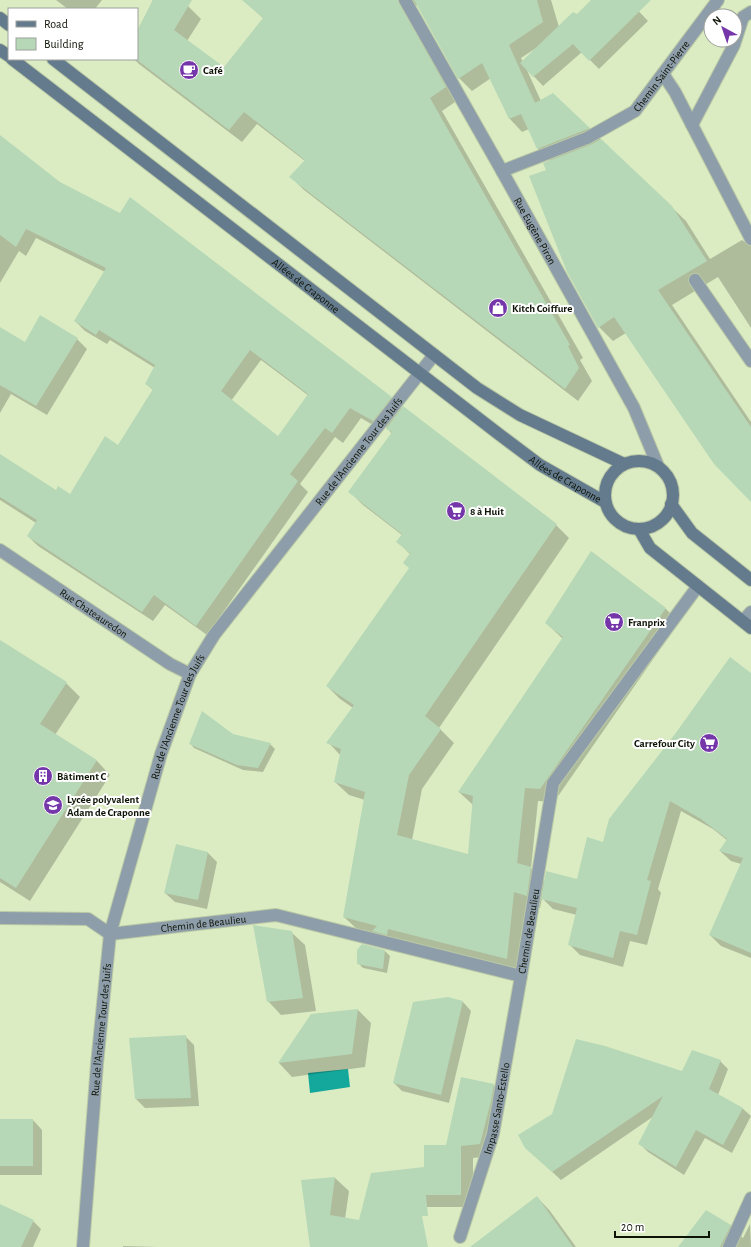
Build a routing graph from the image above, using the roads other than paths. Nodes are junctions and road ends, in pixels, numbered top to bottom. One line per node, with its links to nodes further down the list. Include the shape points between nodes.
1 (405, 0): 10 (street, Rue Eugène Piron)
2 (718, 0): 8 (street, Chemin Saint-Pierre)
3 (751, 12): 9 (street, via 743,17 734,45)
4 (0, 18): 5 (main road)
5 (8, 24)
6 (13, 60): 16 (main road, Allées de Craponne)
7 (54, 60): 14 (main road)
8 (663, 74): 9 (street); 10 (street, Chemin Saint-Pierre, via 635,111 587,138)
9 (692, 125): 11 (street)
10 (502, 171): 18 (street, Rue Eugène Piron, via 634,408)
11 (746, 218): 12 (street)
12 (751, 239)
13 (696, 280): 15 (street)
14 (434, 355): 16 (street, Rue de l'Ancienne Tour des Juifs); 17 (main road, via 477,388 520,415)
15 (751, 360)
16 (420, 373): 19 (main road, Allées de Craponne, via 540,465); 27 (street, Rue de l'Ancienne Tour des Juifs, via 214,636)
17 (624, 464): 18 (main road, via 641,461); 19 (main road, via 608,480)
18 (658, 466): 20 (main road, via 671,483)
19 (605, 502): 21 (main road, via 610,513 618,521 628,527)
20 (672, 504): 21 (main road, via 660,522); 23 (main road, via 692,533)
21 (639, 529): 24 (main road, via 650,548)
22 (0, 550): 27 (street, Rue Chateauredon, via 170,664)
23 (751, 580)
24 (698, 586): 26 (main road); 30 (street, Chemin de Beaulieu, via 553,783)
25 (751, 612): 26 (street)
26 (747, 625)
27 (190, 674): 29 (street, Rue de l'Ancienne Tour des Juifs, via 161,754)
28 (0, 918): 29 (street, via 88,919)
29 (110, 934): 30 (street, Chemin de Beaulieu, via 276,915); 33 (street, Rue de l'Ancienne Tour des Juifs)
30 (522, 976): 32 (street, Impasse Santo-Estello, via 493,1134)
31 (751, 1198): 34 (street)
32 (460, 1238)
33 (83, 1247)
34 (729, 1247)

